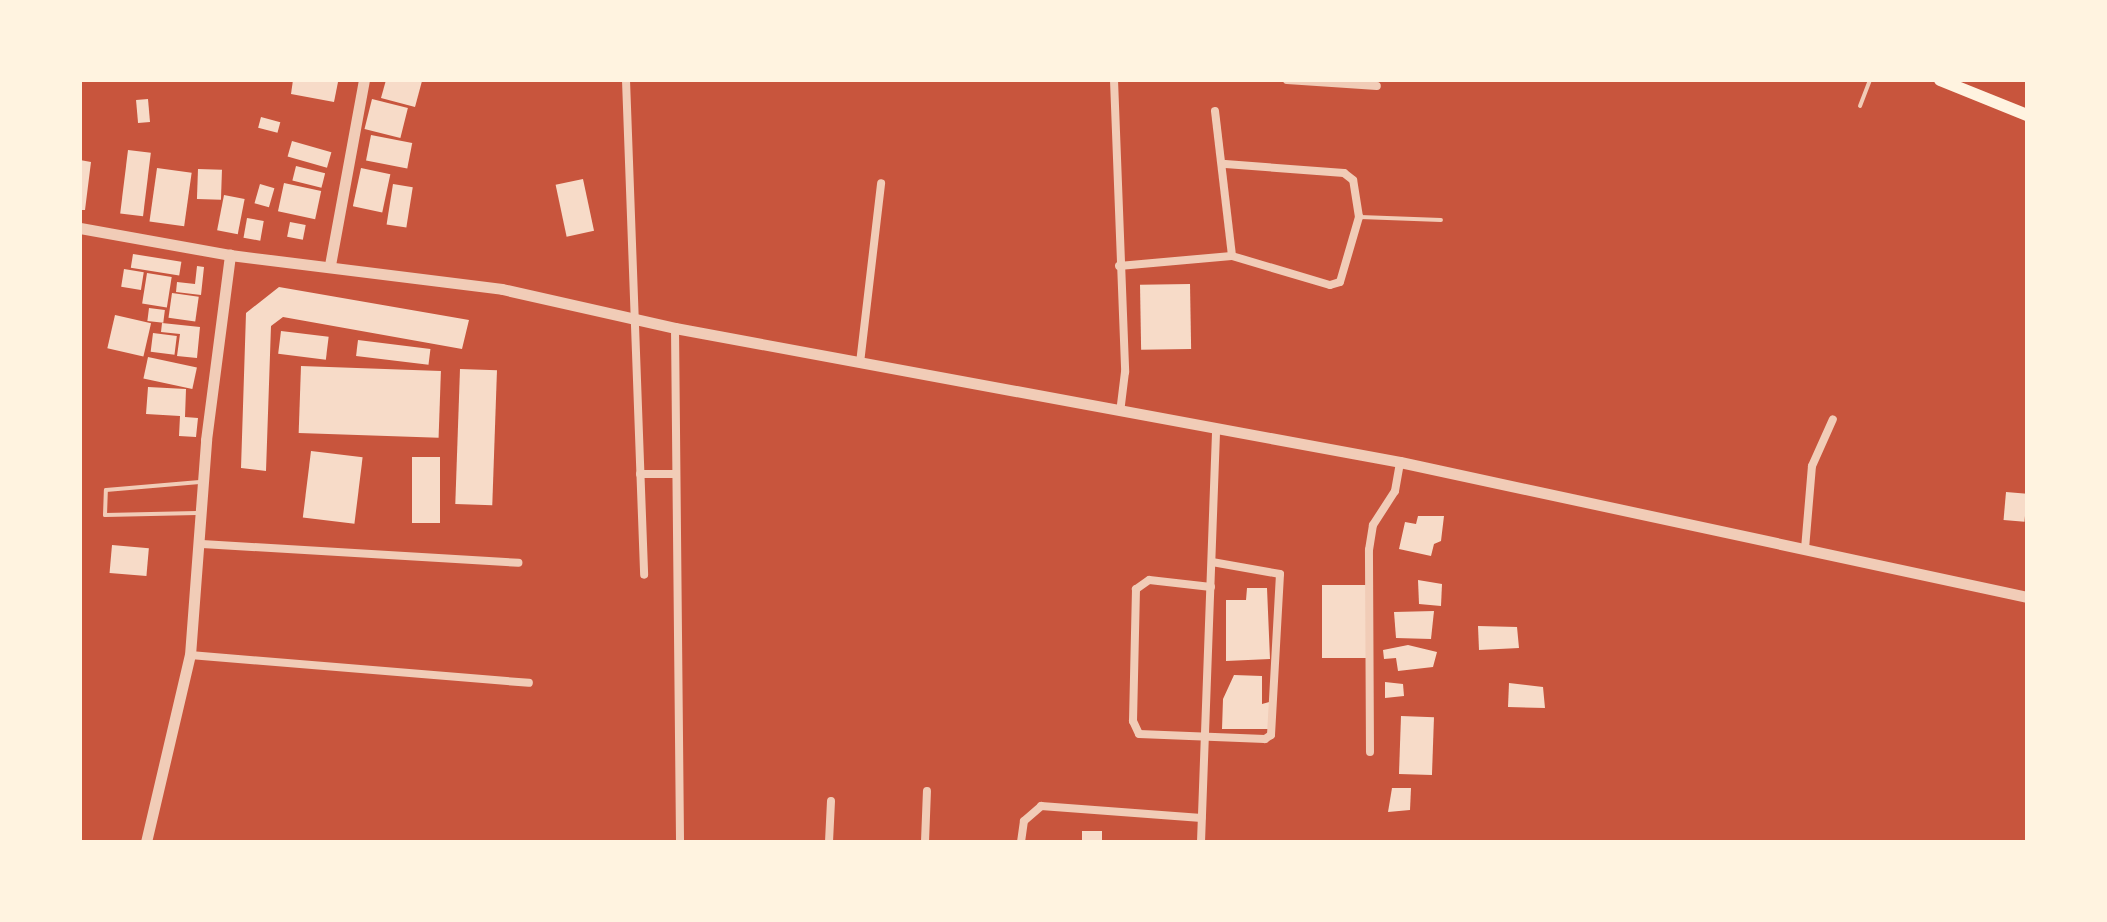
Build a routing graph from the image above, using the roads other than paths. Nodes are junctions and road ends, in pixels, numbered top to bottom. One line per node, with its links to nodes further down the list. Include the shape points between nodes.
1 (364, 80): 18 (street)
2 (626, 80): 20 (street)
3 (1114, 80): 19 (street)
4 (1287, 80): 7 (street)
5 (1870, 80): 8 (lane)
6 (1940, 80): 10 (main road)
7 (1377, 86)
8 (1860, 106)
9 (1215, 111): 11 (street)
10 (2027, 115)
11 (1225, 164): 13 (street, via 1344,173 1357,190); 17 (street)
12 (881, 183): 22 (street)
13 (1359, 217): 14 (lane); 17 (street, via 1340,282 1330,285)
14 (1441, 220)
15 (80, 228): 16 (street)
16 (230, 255): 18 (street); 29 (street)
17 (1232, 256): 19 (street)
18 (330, 265): 20 (street, via 502,289)
19 (1119, 266): 23 (street, via 1125,372)
20 (638, 321): 21 (street); 27 (street)
21 (675, 328): 22 (street); 28 (street)
22 (860, 363): 23 (street)
23 (1120, 411): 25 (street)
24 (1833, 419): 32 (street, via 1812,466)
25 (1216, 431): 26 (street); 33 (street)
26 (1400, 462): 32 (street); 41 (street, via 1395,491 1373,525 1369,550)
27 (640, 474): 28 (street); 35 (street)
28 (673, 474): 46 (street)
29 (205, 481): 30 (street); 30 (lane, via 106,490 105,515)
30 (203, 512): 31 (street)
31 (202, 544): 34 (street); 38 (street)
32 (1805, 549): 37 (street)
33 (1212, 562): 36 (street); 40 (street, via 1271,569 1283,582 1271,735)
34 (518, 563)
35 (644, 575)
36 (1211, 587): 40 (street); 40 (street, via 1149,580 1136,589 1135,730)
37 (2027, 597)
38 (190, 655): 39 (street); 45 (street)
39 (529, 683)
40 (1205, 735): 44 (street)
41 (1370, 752)
42 (927, 791): 48 (street)
43 (831, 801): 47 (street)
44 (1202, 818): 49 (street, via 1041,806 1024,821); 50 (street)
45 (146, 842)
46 (680, 842)
47 (829, 842)
48 (925, 842)
49 (1021, 842)
50 (1201, 842)

